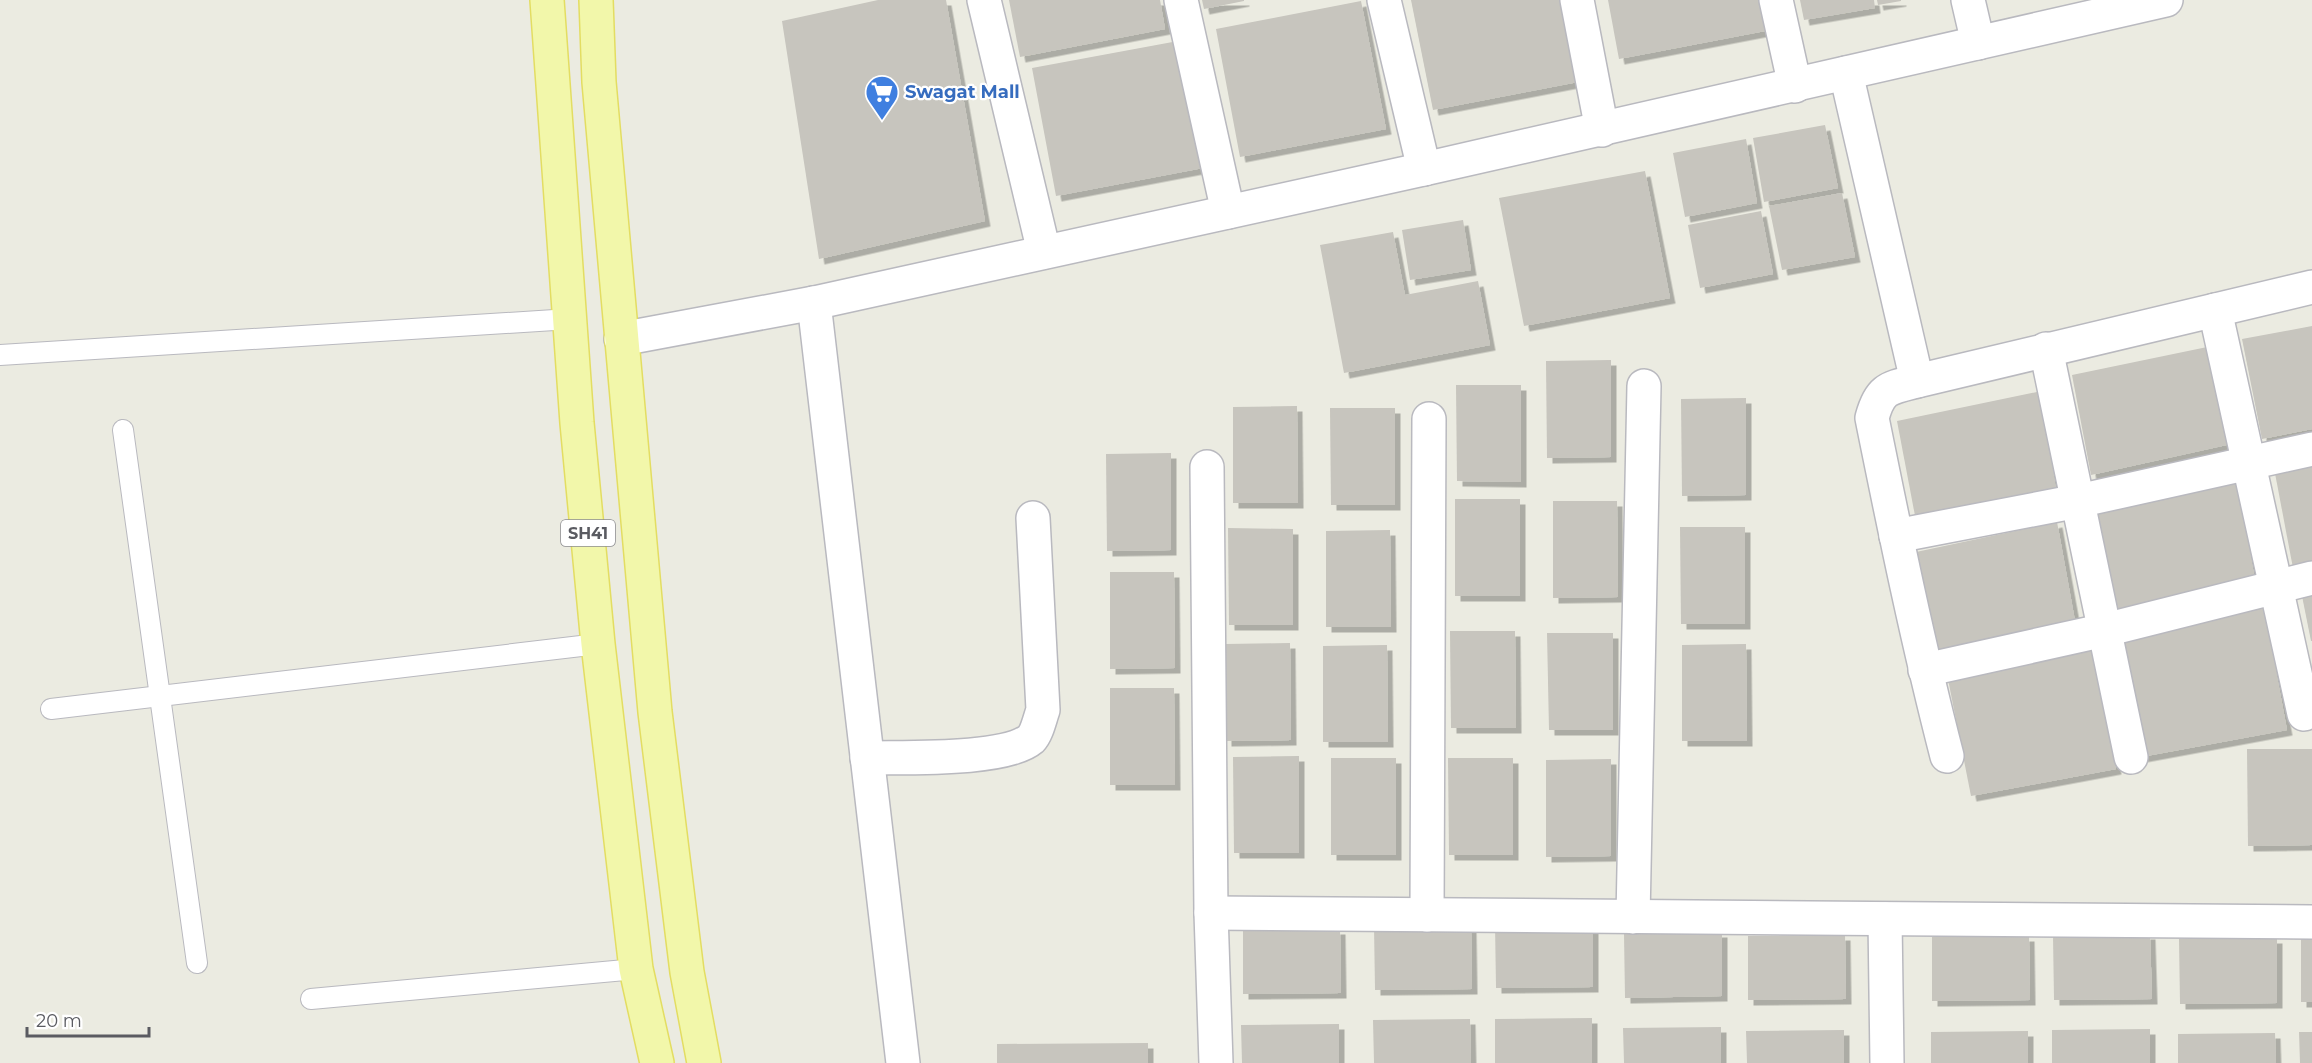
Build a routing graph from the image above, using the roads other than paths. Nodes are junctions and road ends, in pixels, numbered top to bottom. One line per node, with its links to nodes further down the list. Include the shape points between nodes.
1 (547, 0): 20 (main road, SH41)
2 (596, 0): 21 (main road, SH41, via 599,82)
3 (984, 0): 16 (street)
4 (1181, 0): 15 (street)
5 (1384, 0): 14 (street)
6 (1577, 0): 13 (street)
7 (1776, 0): 12 (street)
8 (1968, 0): 10 (street)
9 (2166, 0): 10 (street)
10 (1978, 44): 11 (street)
11 (1846, 73): 12 (street); 24 (street)
12 (1795, 86): 13 (street)
13 (1602, 130): 14 (street)
14 (1424, 169): 15 (street)
15 (1228, 212): 16 (street)
16 (1044, 252): 18 (street)
17 (2312, 287): 19 (street)
18 (814, 303): 21 (street); 44 (street)
19 (2215, 310): 22 (street); 29 (street)
20 (570, 319): 23 (lane); 37 (main road, SH41)
21 (621, 339): 54 (main road, SH41, via 655,712 687,972)
22 (2046, 349): 24 (street); 31 (street)
23 (0, 355)
24 (1917, 381): 33 (street, via 1885,390 1877,399 1872,418)
25 (1644, 386): 47 (street)
26 (1429, 419): 46 (street)
27 (123, 430): 39 (lane)
28 (2312, 449): 29 (street)
29 (2248, 463): 31 (street); 35 (street)
30 (1207, 467): 45 (street)
31 (2078, 501): 33 (street); 36 (street)
32 (1034, 518): 44 (street, via 1043,710 1033,737 1018,748 980,754)
33 (1896, 536): 38 (street)
34 (2312, 578): 35 (street)
35 (2276, 587): 36 (street); 41 (street)
36 (2105, 630): 38 (street); 43 (street)
37 (598, 644): 39 (lane); 51 (main road, SH41)
38 (1925, 670): 42 (street)
39 (160, 696): 40 (lane); 50 (lane)
40 (51, 709)
41 (2304, 714)
42 (1947, 756)
43 (2131, 757)
44 (867, 758): 55 (street)
45 (1211, 913): 46 (street); 56 (street)
46 (1427, 915): 47 (street)
47 (1633, 917): 48 (street)
48 (1885, 919): 49 (street); 57 (street)
49 (2312, 922)
50 (197, 963)
51 (636, 969): 52 (lane); 53 (main road, SH41)
52 (311, 999)
53 (657, 1063)
54 (704, 1063)
55 (903, 1063)
56 (1216, 1063)
57 (1887, 1063)

